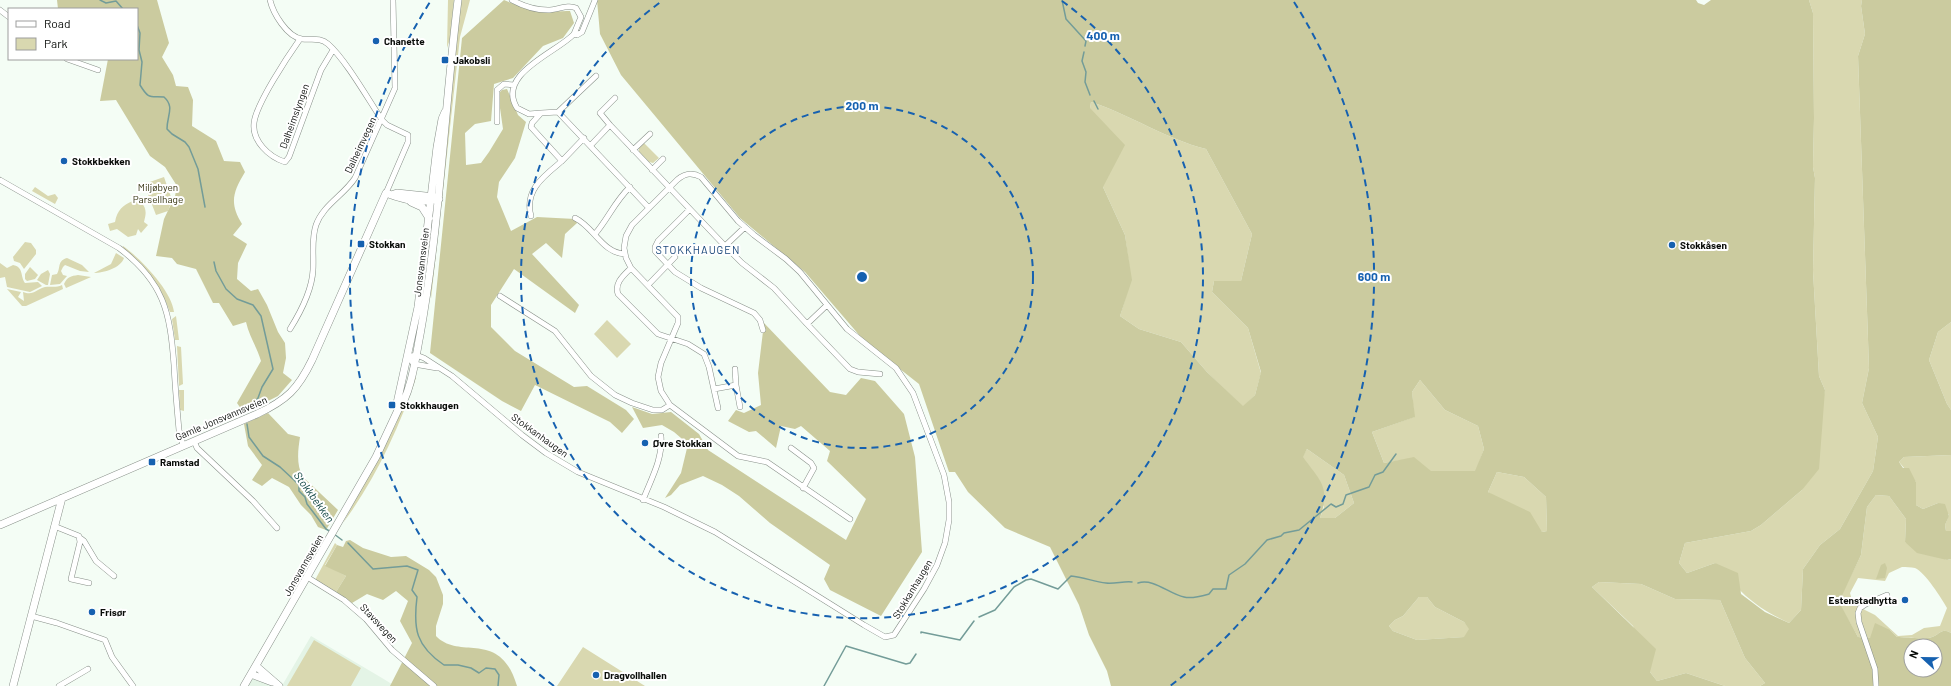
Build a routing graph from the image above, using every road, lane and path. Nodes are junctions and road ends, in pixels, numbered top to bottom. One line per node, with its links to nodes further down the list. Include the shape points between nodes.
1 (270, 0): 9 (street, via 272,10 282,25)
2 (393, 0): 18 (street, Dalheimvegen, via 396,79)
3 (458, 0): 33 (main road, Jonsvannsveien, via 445,112 447,120)
4 (512, 0): 8 (street, via 539,9 576,8 581,16)
5 (595, 0): 8 (street, via 582,32)
6 (0, 10): 7 (street)
7 (8, 16)
8 (574, 34): 14 (street, via 528,67)
9 (300, 38): 10 (street, via 317,38); 10 (street, Dalheimslyngen, via 266,95 254,124 257,140 269,155 278,160 285,162 289,157 321,70)
10 (334, 50): 18 (street)
11 (70, 60): 12 (street)
12 (98, 70)
13 (596, 76): 16 (street)
14 (514, 85): 17 (street, via 513,99 517,108 530,114); 19 (street, via 504,84 497,90)
15 (615, 98): 20 (street, via 600,113)
16 (558, 112): 17 (street); 22 (street)
17 (541, 113): 26 (street, via 532,123 532,129)
18 (382, 120): 31 (street, via 409,138); 50 (street, Dalheimvegen, via 355,178 346,191 322,213 316,224 312,280 297,321)
19 (497, 122)
20 (610, 125): 23 (street); 24 (street)
21 (650, 134): 24 (street)
22 (584, 138): 23 (street); 26 (street)
23 (591, 145): 29 (street)
24 (633, 150): 27 (street)
25 (664, 159): 27 (street)
26 (562, 161): 36 (street, via 532,191 529,204)
27 (652, 170): 30 (street)
28 (0, 180): 67 (street, via 119,248 148,276 162,299 170,324 179,430)
29 (630, 187): 34 (street); 40 (street, via 618,199 604,224)
30 (668, 188): 34 (street, Stokkanhaugen); 35 (street); 39 (street, Stokkanhaugen, via 684,175 698,175)
31 (388, 194): 32 (main road); 33 (main road); 66 (main road, Gamle Jonsvannsveien, via 312,360 296,388 284,400 270,408)
32 (408, 199): 33 (main road); 37 (main road, via 422,207)
33 (434, 199): 37 (main road, Jonsvannsveien); 53 (main road, Jonsvannsveien, via 427,297)
34 (649, 208): 42 (street, Stokkanhaugen, via 629,230 624,242)
35 (689, 210): 41 (street); 44 (street, via 655,245 655,251)
36 (531, 216)
37 (429, 218): 54 (main road, Jonsvannsveien, via 419,299)
38 (575, 218): 40 (street)
39 (744, 227): 41 (street); 48 (street, Stokkanhaugen, via 791,263)
40 (595, 234): 42 (street, via 609,249)
41 (725, 246): 49 (street, via 774,288)
42 (625, 254): 45 (street, Stokkanhaugen)
43 (675, 257): 44 (street)
44 (667, 266): 46 (street); 51 (street, via 697,286 754,313 760,320)
45 (631, 268): 46 (street, Stokkanhaugen); 52 (street, via 618,283 618,294 656,333 665,338)
46 (648, 285): 52 (street, Stokkanhaugen, via 676,314 678,323)
47 (500, 296): 61 (street, via 555,331 591,376 615,395 653,410 662,410)
48 (827, 305): 49 (street); 71 (street, Stokkanhaugen, via 847,329 891,364 904,378 915,399 947,488 950,520 942,554 924,589 896,633 890,637 883,636 715,532 664,507)
49 (807, 324): 58 (street, via 850,369)
50 (290, 329)
51 (763, 330)
52 (672, 338): 60 (street, via 704,354); 61 (street, Stokkanhaugen, via 658,377 661,391)
53 (416, 355): 54 (street); 55 (main road, Jonsvannsveien); 56 (street, Stokkanhaugen, via 428,360)
54 (408, 357): 55 (street); 64 (main road, Jonsvannsveien, via 397,403)
55 (414, 364): 56 (street, Stokkanhaugen); 64 (main road, Jonsvannsveien, via 402,405)
56 (437, 368): 71 (street, Stokkanhaugen, via 462,384 546,453 584,475)
57 (735, 369): 59 (street)
58 (880, 374)
59 (736, 385): 60 (street); 62 (street)
60 (714, 389): 63 (street)
61 (670, 405): 69 (street, Stokkanhaugen, via 738,456 767,462)
62 (740, 407)
63 (718, 408)
64 (398, 410): 78 (main road, Jonsvannsveien, via 378,452)
65 (661, 436): 71 (street, via 661,450 656,468)
66 (194, 441): 67 (main road, Gamle Jonsvannsveien); 75 (street, via 197,448 253,501)
67 (183, 445): 70 (main road, Gamle Jonsvannsveien)
68 (791, 448): 69 (street, via 811,462 814,468)
69 (803, 488): 72 (street, Stokkanhaugen)
70 (62, 498): 73 (main road, Gamle Jonsvannsveien); 74 (main road)
71 (643, 500)
72 (850, 520)
73 (0, 525)
74 (54, 526): 76 (street, via 76,533); 81 (main road)
75 (277, 528)
76 (80, 538): 77 (street, via 84,540 93,557); 79 (street, via 71,579)
77 (114, 576)
78 (307, 577): 82 (main road, Jonsvannsveien); 91 (street, Stavsvegen, via 344,600 366,619 392,650)
79 (90, 583)
80 (1887, 595): 92 (street, via 1862,606 1858,613 1873,663)
81 (31, 616): 86 (main road); 88 (street, via 104,640 112,657)
82 (256, 666): 84 (main road, Jonsvannsveien); 85 (main road)
83 (88, 669): 87 (street)
84 (251, 674): 85 (main road); 89 (main road, Jonsvannsveien)
85 (273, 682): 90 (main road)
86 (13, 686)
87 (58, 686)
88 (133, 686)
89 (244, 686)
90 (280, 686)
91 (434, 686)
92 (1876, 686)

